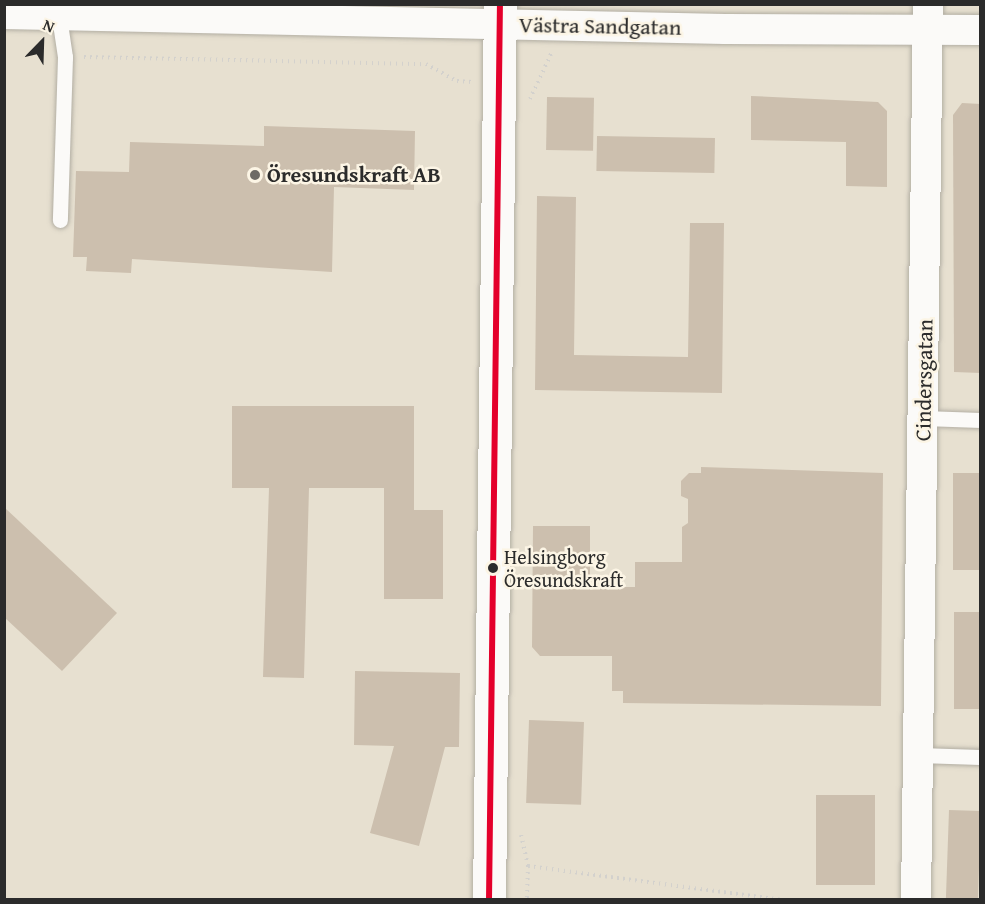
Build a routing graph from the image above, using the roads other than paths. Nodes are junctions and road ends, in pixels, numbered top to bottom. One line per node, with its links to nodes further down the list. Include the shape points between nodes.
1 (58, 10): 2 (street, Västra Sandgatan); 3 (street, Västra Sandgatan); 6 (lane, via 65,57)
2 (4, 14)
3 (499, 15): 4 (street, Västra Sandgatan, via 551,23); 11 (street)
4 (928, 17): 5 (street, Västra Sandgatan); 7 (street, Cindersgatan)
5 (981, 30)
6 (60, 220)
7 (924, 418): 8 (lane); 9 (street, Cindersgatan)
8 (981, 420)
9 (920, 755): 10 (lane); 12 (street, Cindersgatan)
10 (981, 757)
11 (489, 887)
12 (916, 900)

